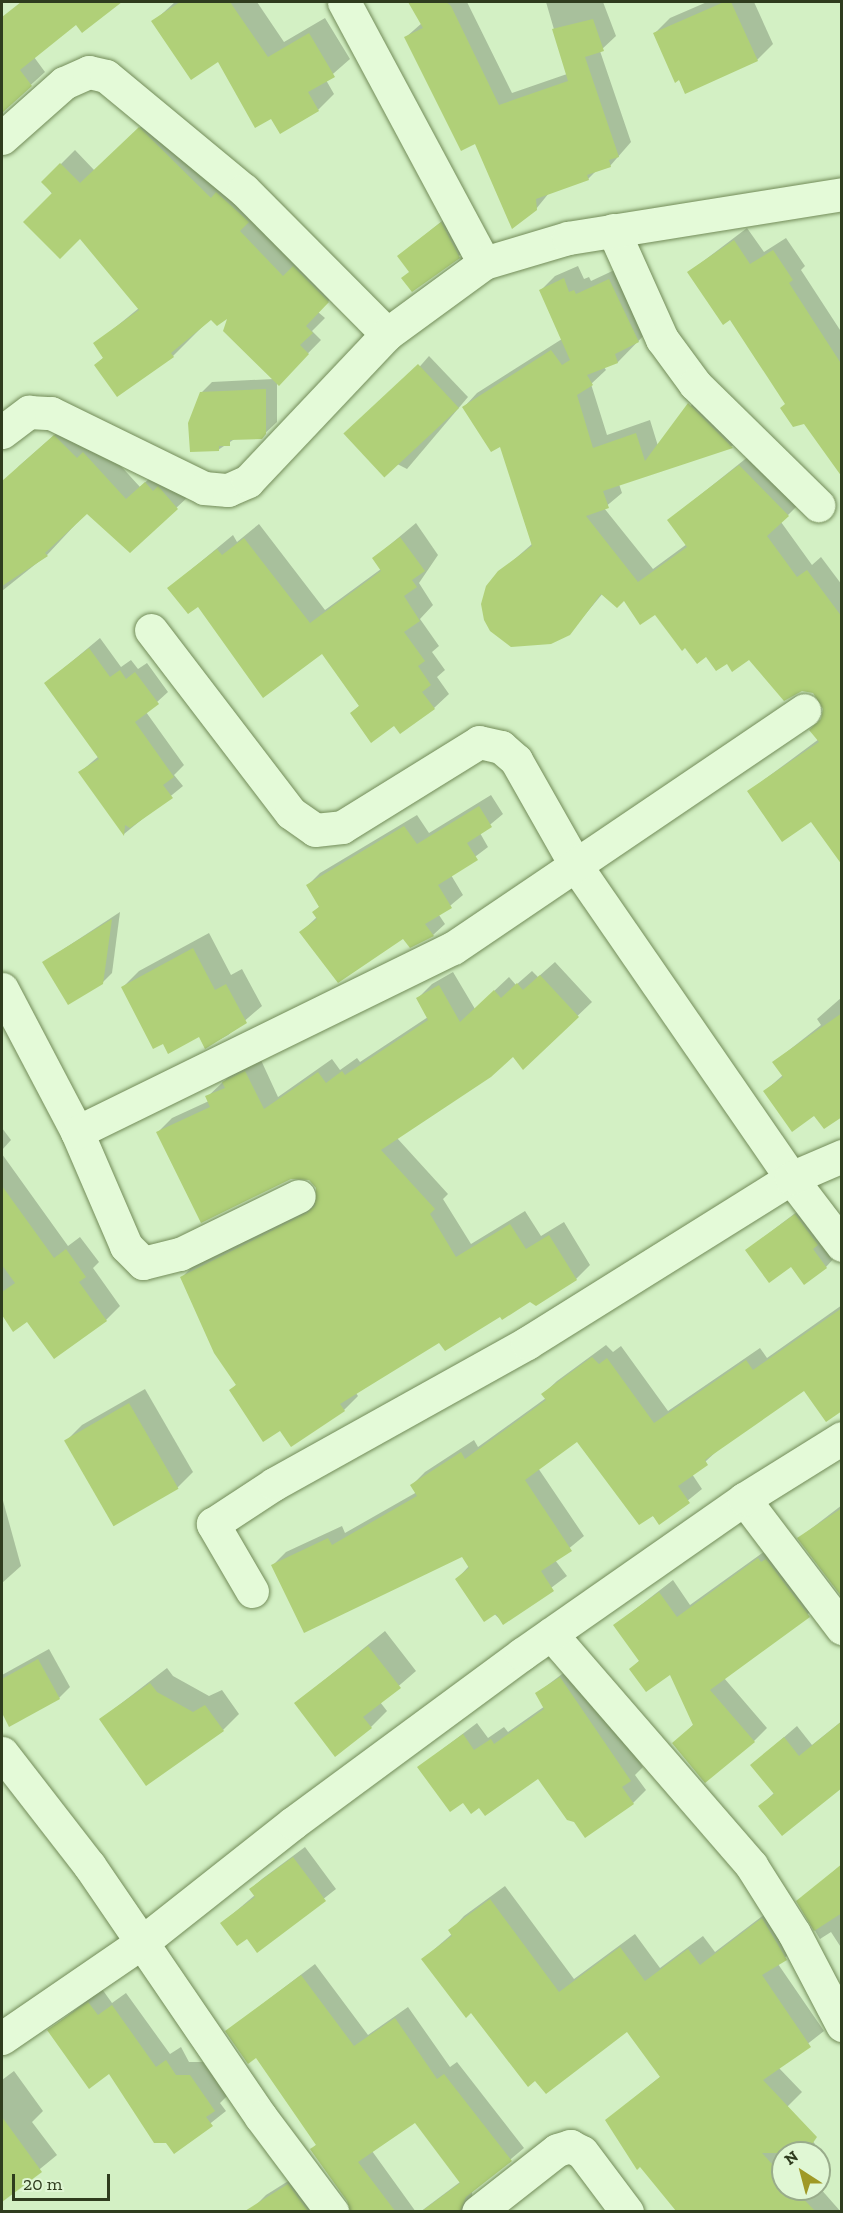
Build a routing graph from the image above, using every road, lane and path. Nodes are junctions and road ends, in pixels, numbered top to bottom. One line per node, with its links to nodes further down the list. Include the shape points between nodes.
1 (344, 2): 5 (street)
2 (2, 138): 6 (street, via 64,83 89,72 106,76 244,190)
3 (842, 194): 4 (street)
4 (613, 230): 5 (street, via 568,238); 8 (street, via 662,339 695,384)
5 (484, 262): 6 (street)
6 (387, 334): 7 (street, via 248,481 228,490 204,488 51,413 29,412)
7 (2, 432)
8 (818, 505)
9 (151, 630): 11 (street, via 291,813 315,830 342,827 470,746 488,741 516,760)
10 (804, 710): 11 (street)
11 (576, 866): 13 (street, via 453,948); 15 (street)
12 (2, 989): 13 (street)
13 (77, 1132): 16 (street, via 126,1246 143,1263 180,1254)
14 (842, 1156): 15 (street)
15 (791, 1178): 17 (street); 20 (street, via 527,1343 274,1484 213,1524)
16 (298, 1196)
17 (842, 1245)
18 (842, 1438): 19 (street)
19 (744, 1499): 21 (street); 22 (street)
20 (252, 1591)
21 (842, 1628)
22 (551, 1634): 24 (street, via 293,1823); 25 (street, via 751,1865 794,1933)
23 (2, 1753): 24 (street, via 89,1865)
24 (141, 1942): 26 (street); 27 (street)
25 (842, 2025)
26 (2, 2038)
27 (332, 2211)
28 (478, 2211): 29 (street, via 557,2150 570,2146 582,2152)
29 (627, 2211)

